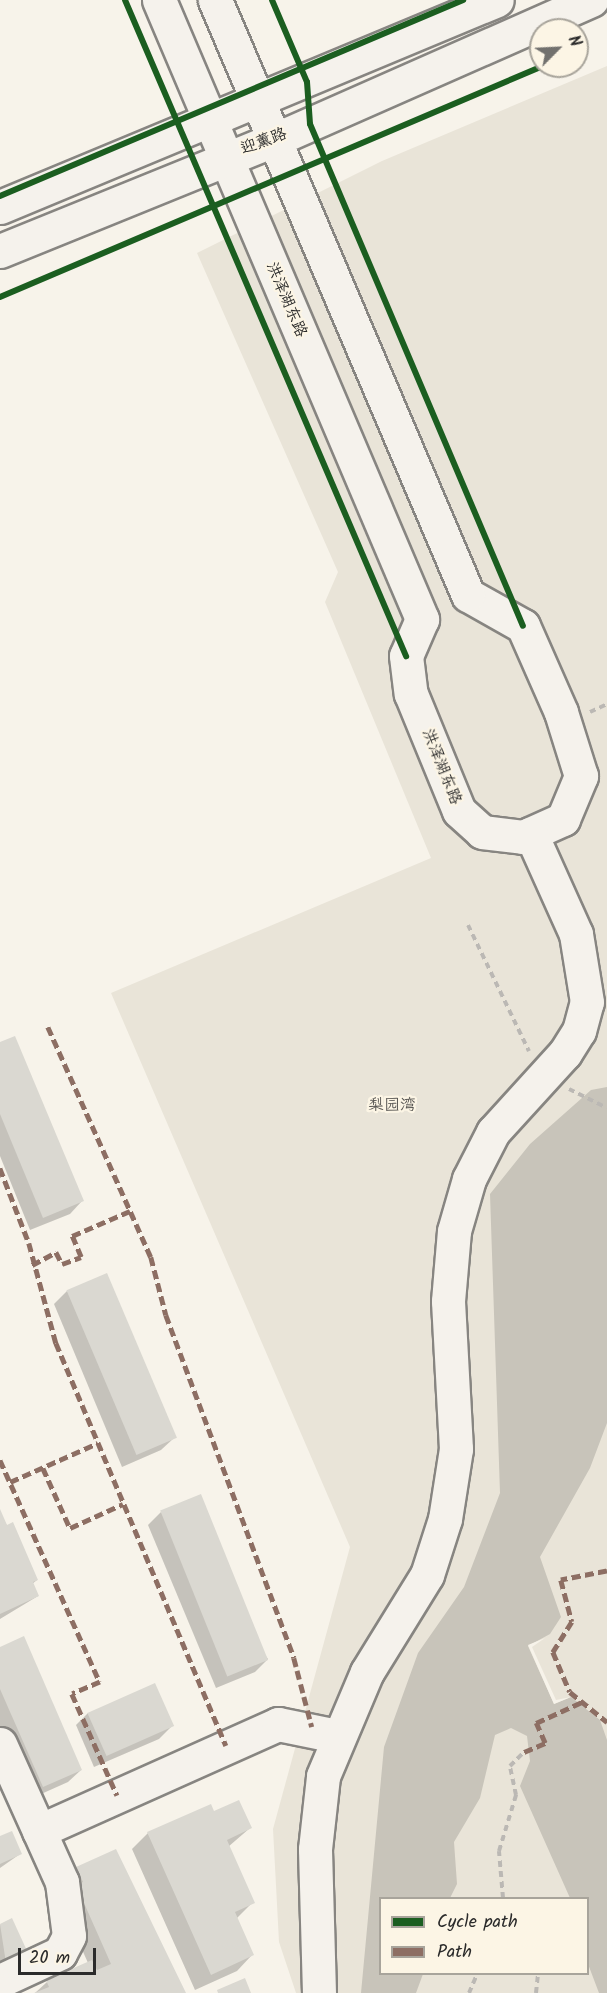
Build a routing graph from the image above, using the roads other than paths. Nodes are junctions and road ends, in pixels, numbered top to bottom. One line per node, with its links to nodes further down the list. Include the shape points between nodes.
1 (159, 0): 6 (street, 洪泽湖东路)
2 (215, 0): 5 (street, 洪泽湖东路)
3 (497, 0): 5 (street)
4 (591, 0): 7 (street, 迎薰路)
5 (259, 102): 6 (street); 7 (street, 洪泽湖东路)
6 (210, 118): 8 (street, 洪泽湖东路); 9 (street)
7 (274, 140): 8 (street, 迎薰路); 11 (street, 洪泽湖东路, via 468,595 523,626 561,712 581,776 563,819)
8 (225, 156): 10 (street, 迎薰路); 11 (street, 洪泽湖东路, via 422,619 406,656 411,694 459,811 482,832)
9 (0, 207)
10 (0, 251)
11 (531, 834): 12 (street, via 576,933 585,968 587,1002 579,1030 493,1132 469,1179 454,1231 448,1301 456,1449 445,1518 427,1575 367,1672)
12 (337, 1736): 14 (street, via 278,1724); 16 (street, via 323,1776 315,1849)
13 (0, 1744): 14 (street)
14 (39, 1831): 15 (street, via 62,1882 69,1936 60,1953)
15 (0, 1981)
16 (319, 1993)

